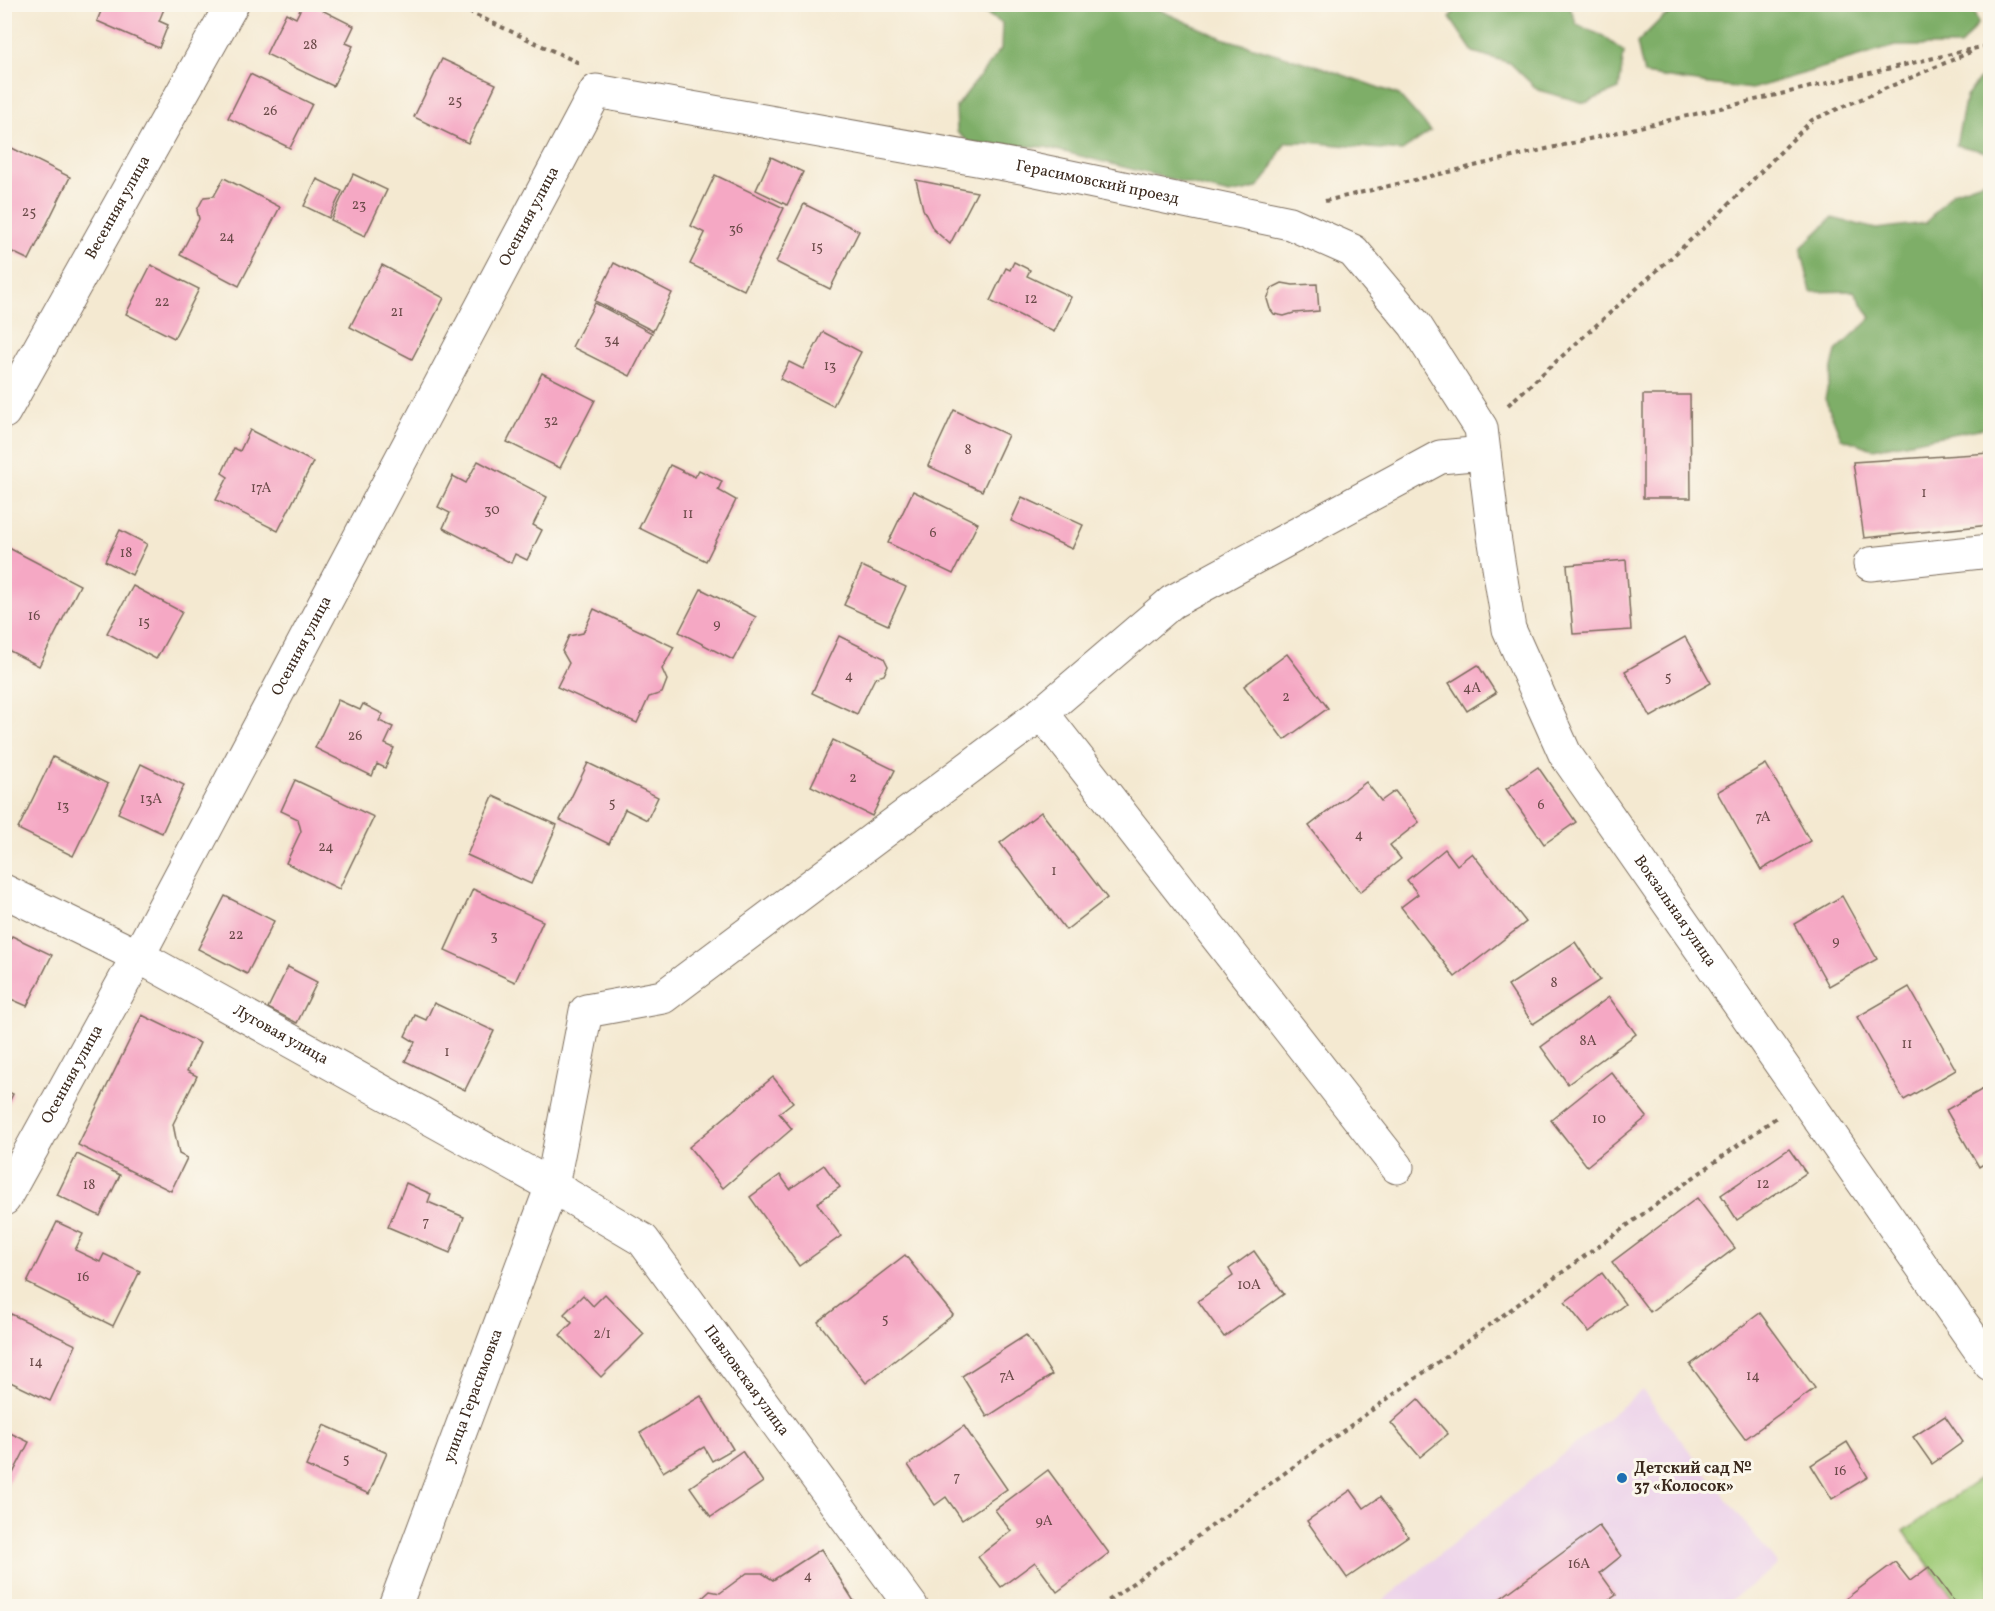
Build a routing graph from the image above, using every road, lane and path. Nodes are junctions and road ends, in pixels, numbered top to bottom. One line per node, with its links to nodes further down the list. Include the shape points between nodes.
1 (232, 4): 7 (street, Весенняя улица)
2 (452, 4): 5 (path, via 597,72)
3 (1990, 44): 4 (path)
4 (1985, 46): 6 (path); 8 (path, via 1812,120)
5 (596, 91): 8 (street, Герасимовский проезд, via 1027,168 1290,224 1353,251 1415,325); 13 (street, Осенняя улица)
6 (1315, 203)
7 (4, 412)
8 (1483, 440): 11 (street, via 1440,457 1172,602); 14 (street, Вокзальная улица, via 1509,629 1565,754)
9 (1990, 551): 10 (street)
10 (1870, 564)
11 (1042, 712): 15 (street); 16 (street, улица Герасимовка, via 663,997 586,1011)
12 (4, 891): 13 (street, Луговая улица)
13 (138, 956): 16 (street, Луговая улица); 17 (street, Осенняя улица)
14 (1804, 1097): 18 (street, Вокзальная улица); 21 (path)
15 (1397, 1167)
16 (552, 1186): 19 (street, улица Герасимовка); 20 (street, Павловская улица, via 643,1240)
17 (4, 1199)
18 (1990, 1364)
19 (395, 1606)
20 (911, 1606)
21 (1101, 1606)

